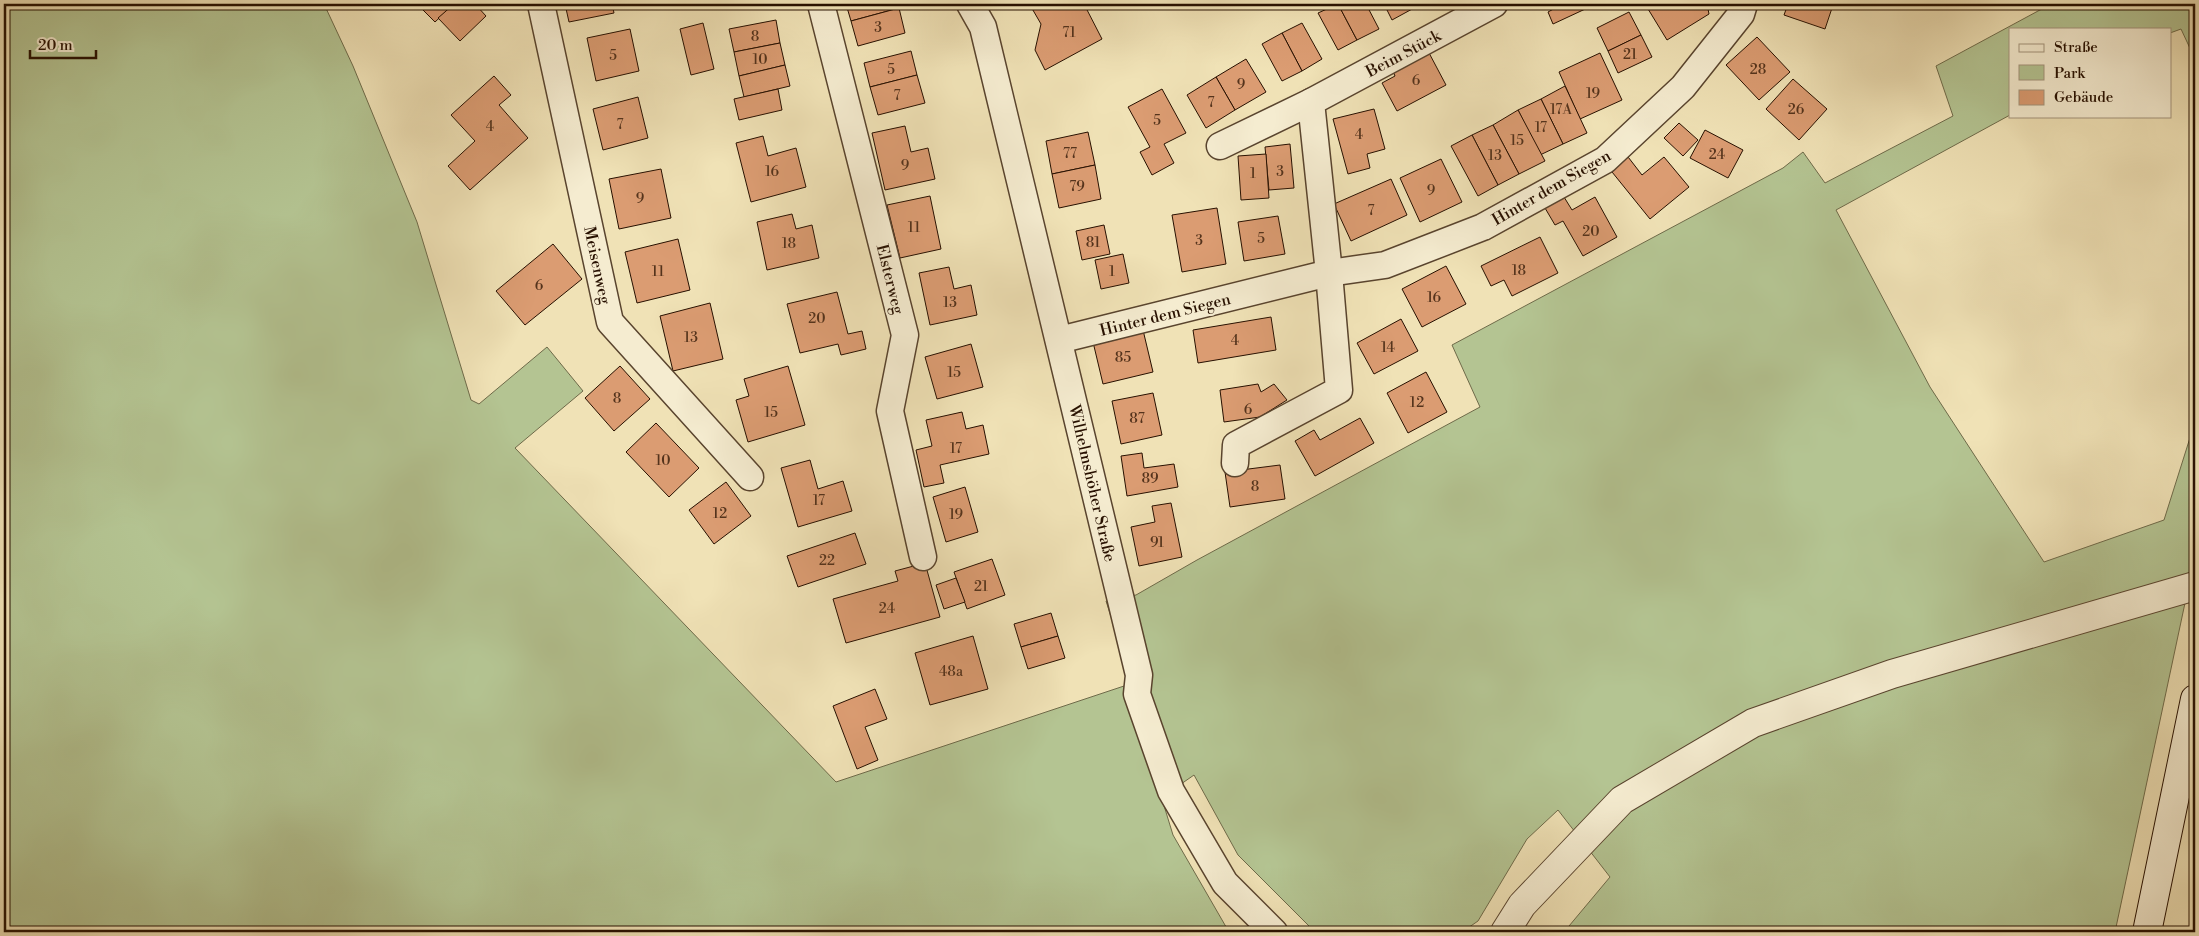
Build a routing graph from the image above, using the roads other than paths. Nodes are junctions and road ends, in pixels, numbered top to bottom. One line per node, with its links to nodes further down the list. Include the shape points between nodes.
1 (541, 4): 11 (street, Meisenweg, via 610,322)
2 (821, 4): 12 (street, Elsterweg, via 905,335 890,411)
3 (970, 4): 9 (street, Wilhelmshöher Straße, via 983,26)
4 (1494, 4): 6 (street, Beim Stück)
5 (1744, 4): 8 (street, Hinter dem Siegen, via 1741,14 1683,87 1605,160 1483,227 1385,265)
6 (1311, 102): 7 (street, Beim Stück); 8 (street)
7 (1220, 146)
8 (1329, 273): 9 (street, Hinter dem Siegen); 10 (street, via 1339,390 1236,445)
9 (1059, 340): 15 (street, Wilhelmshöher Straße, via 1139,675 1137,694 1171,791 1225,883)
10 (1236, 463)
11 (750, 477)
12 (923, 557)
13 (2195, 586): 16 (street, via 1892,674 1753,723 1622,800 1522,905)
14 (2195, 702): 17 (street)
15 (1274, 932)
16 (1505, 932)
17 (2147, 932)

